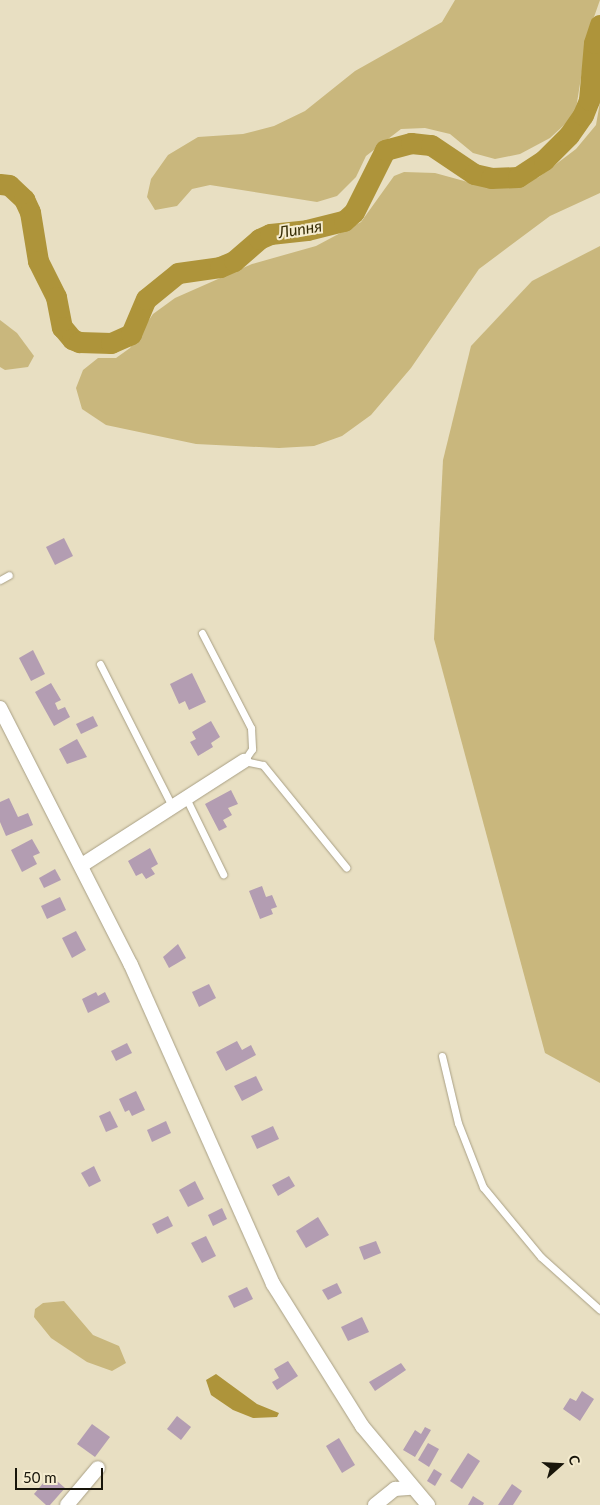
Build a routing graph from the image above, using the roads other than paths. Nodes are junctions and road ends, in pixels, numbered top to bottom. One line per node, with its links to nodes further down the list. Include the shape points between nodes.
1 (9, 575): 2 (lane)
2 (0, 580)
3 (202, 633): 6 (lane, via 251,728 252,749)
4 (100, 664): 8 (lane)
5 (0, 708): 9 (street)
6 (244, 761): 7 (street); 10 (lane, via 263,765)
7 (186, 797): 8 (street); 11 (lane)
8 (172, 806): 9 (street)
9 (82, 865): 15 (street, via 131,965 273,1284 362,1426)
10 (346, 868)
11 (223, 874)
12 (442, 1056): 13 (lane, via 458,1123 483,1187 541,1257)
13 (600, 1310)
14 (98, 1468): 16 (street)
15 (411, 1488): 17 (street, via 395,1489); 18 (street)
16 (67, 1505)
17 (375, 1505)
18 (428, 1505)

